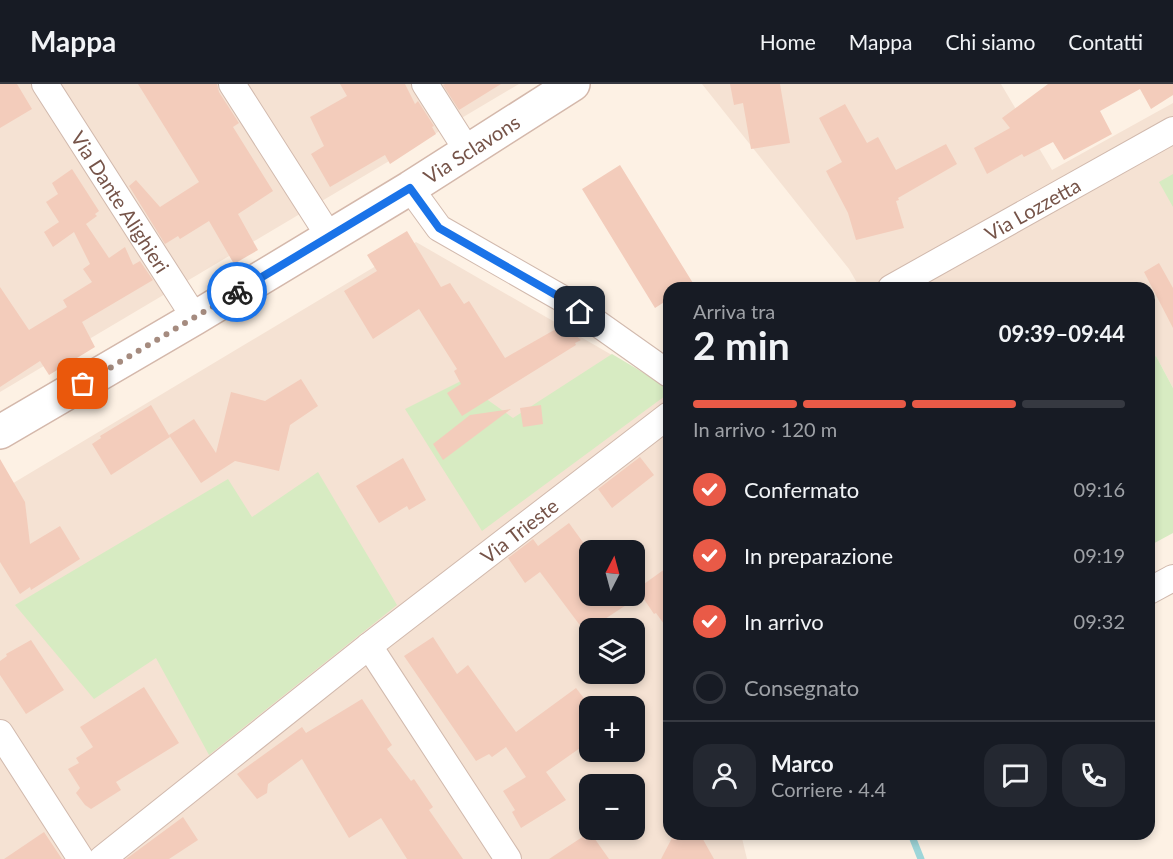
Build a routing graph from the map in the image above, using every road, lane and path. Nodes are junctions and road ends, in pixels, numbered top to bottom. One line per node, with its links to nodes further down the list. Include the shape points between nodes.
1 (45, 84): 10 (street, Via Dante Alighieri)
2 (232, 84): 8 (street)
3 (424, 84): 6 (street)
4 (573, 84): 6 (street, Via Sclavons)
5 (1173, 130): 9 (street, Via Lozzetta)
6 (467, 150): 7 (street, Via Sclavons)
7 (410, 188): 8 (street, Via Sclavons); 11 (street, via 439,228 563,299)
8 (329, 236): 10 (street, Via Sclavons)
9 (902, 282)
10 (195, 318): 13 (street, Via Sclavons)
11 (663, 371)
12 (663, 420): 16 (street, Via Trieste)
13 (0, 432)
14 (1173, 578): 15 (street)
15 (1155, 588)
16 (369, 646): 19 (street, Via Trieste); 20 (street)
17 (0, 733): 18 (street)
18 (81, 859)
19 (102, 859)
20 (508, 859)

